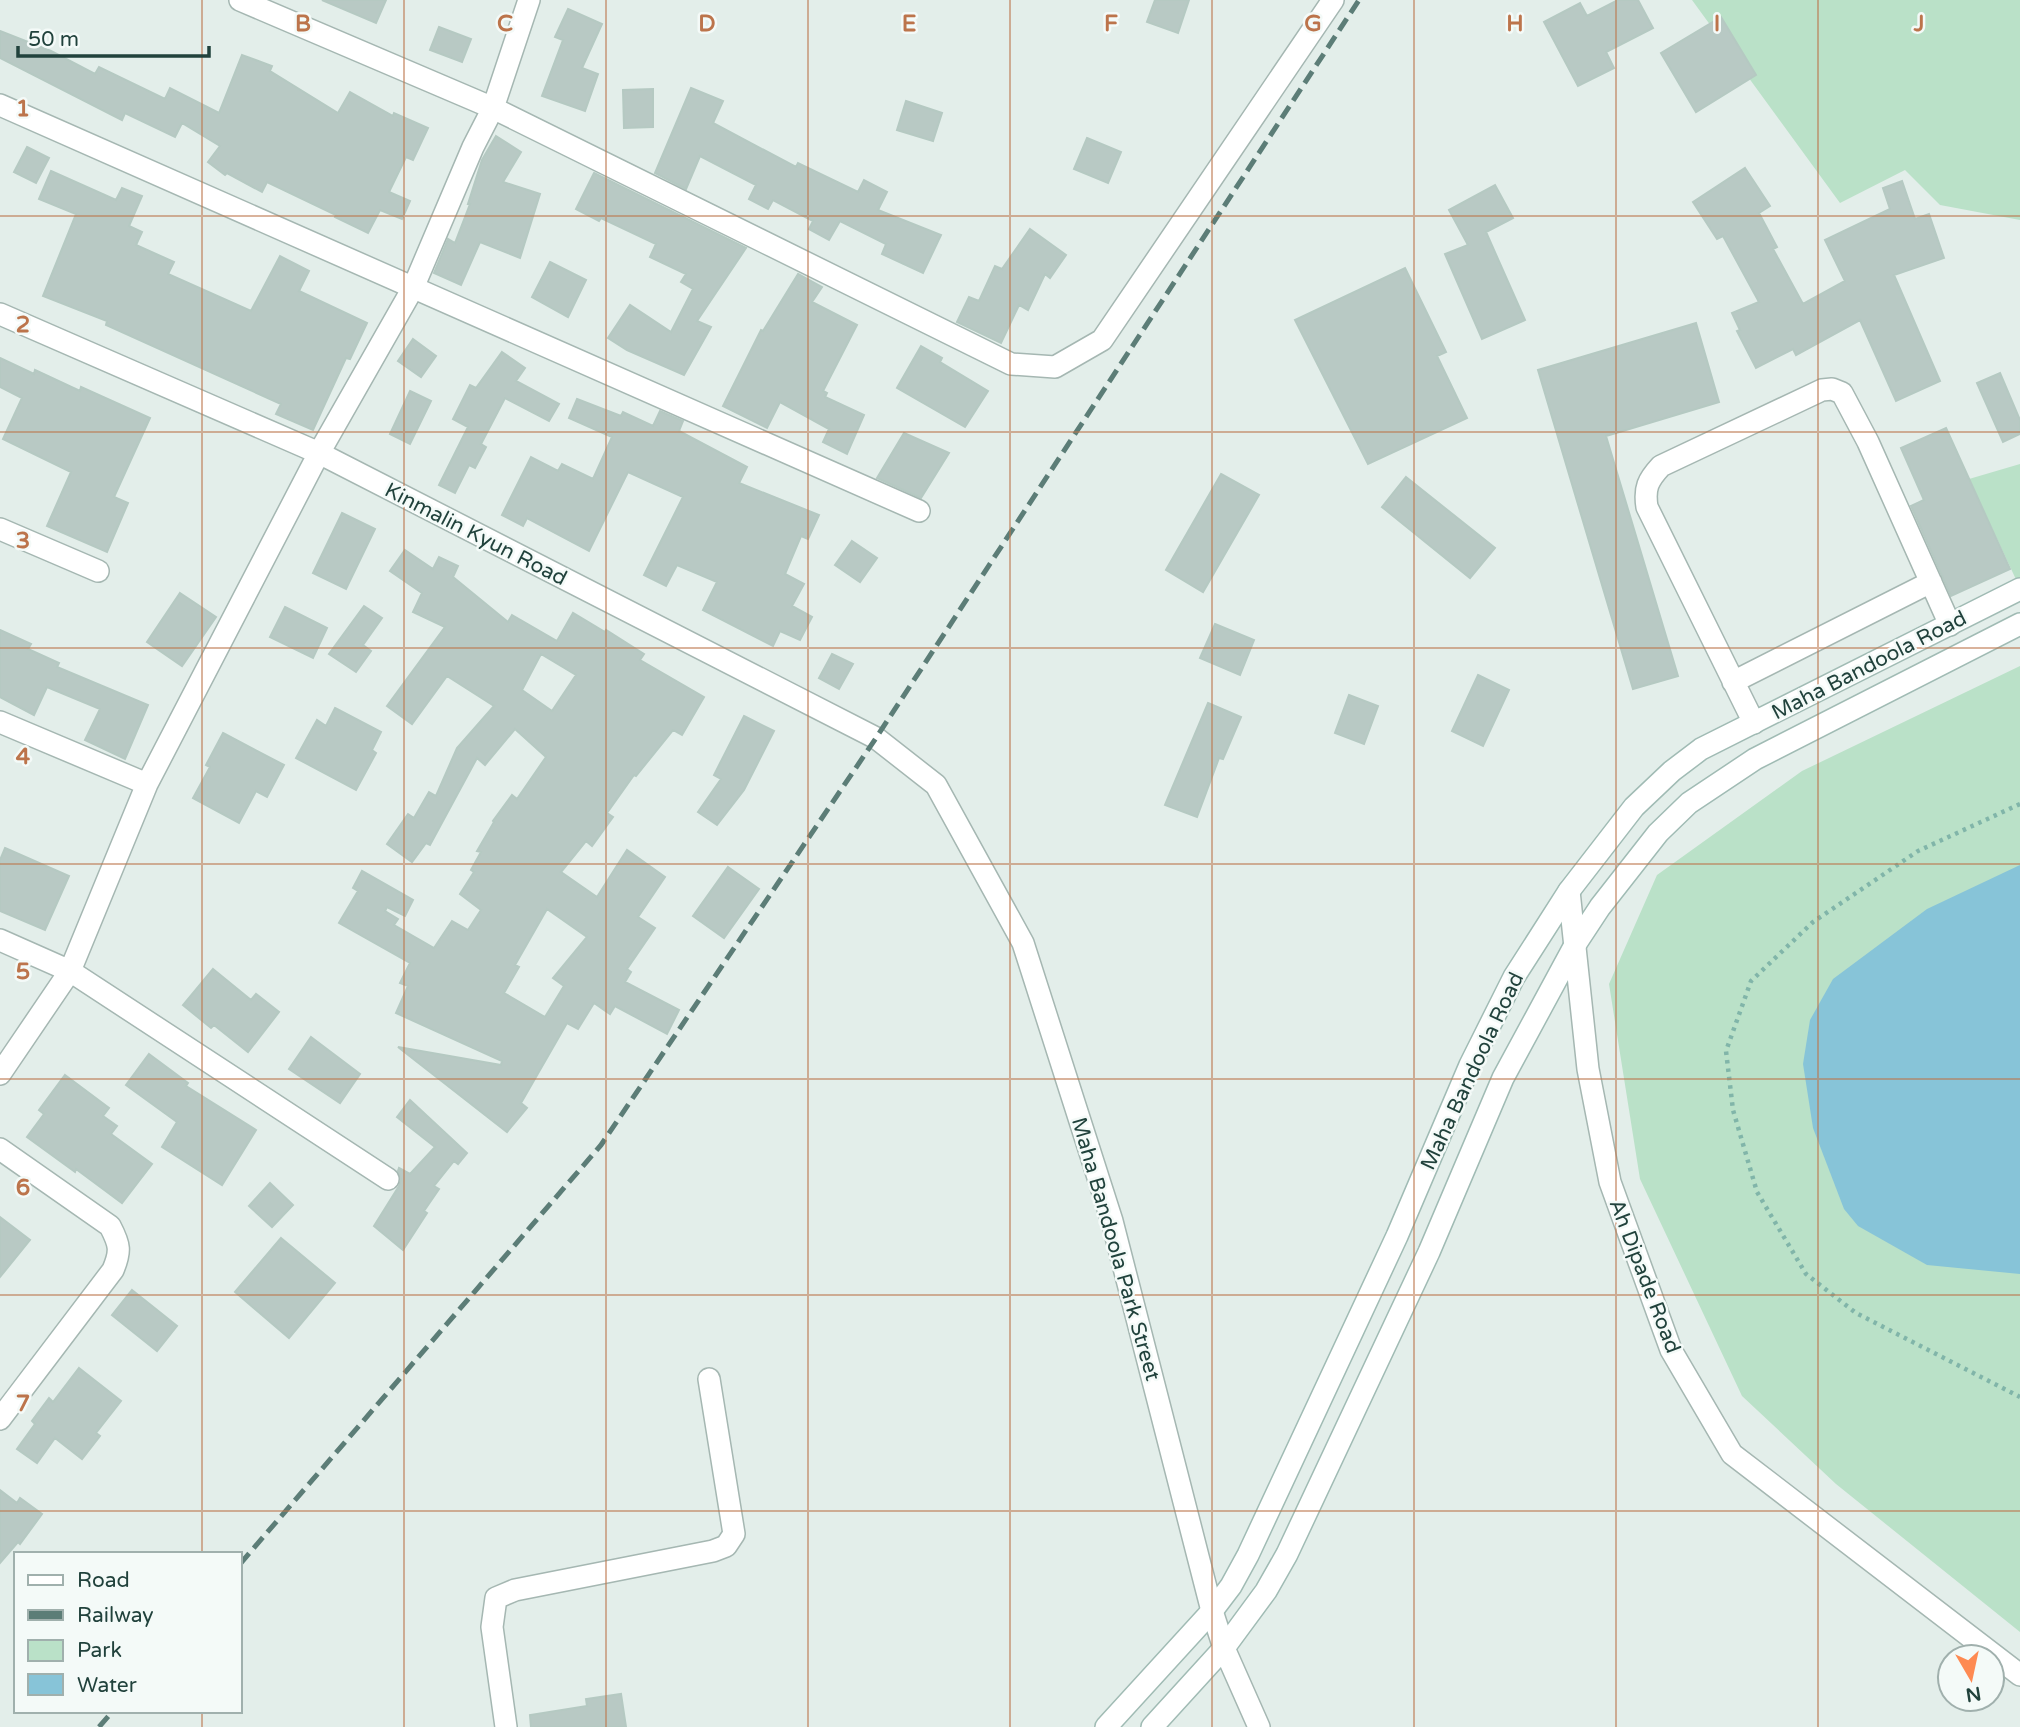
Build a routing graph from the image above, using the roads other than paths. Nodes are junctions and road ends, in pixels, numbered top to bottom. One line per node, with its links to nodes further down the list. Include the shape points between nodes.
1 (240, 0): 5 (street)
2 (529, 0): 5 (street)
3 (1334, 0): 5 (street, via 1102,340 1055,367 1011,364)
4 (0, 105): 6 (street)
5 (493, 108): 6 (street)
6 (413, 288): 8 (street); 9 (street)
7 (0, 314): 8 (street, Kinmalin Kyun Road)
8 (319, 453): 19 (street); 20 (street, Kinmalin Kyun Road, via 876,738)
9 (919, 510)
10 (0, 529): 11 (street)
11 (98, 571)
12 (1931, 582): 15 (street); 16 (street); 16 (street, via 1842,393 1822,390 1661,466 1648,479 1647,507)
13 (2020, 589): 15 (street, Maha Bandoola Road)
14 (2020, 624): 23 (street, Maha Bandoola Road, via 1755,759 1689,803 1658,833)
15 (1950, 625): 18 (street, Maha Bandoola Road)
16 (1733, 682): 18 (street)
17 (0, 722): 19 (street)
18 (1754, 723): 21 (street, Maha Bandoola Road, via 1672,771 1634,807)
19 (147, 783): 24 (street)
20 (936, 785): 30 (street, Maha Bandoola Park Street, via 1023,943 1112,1221)
21 (1569, 891): 23 (street, Ah Dipade Road); 30 (street, Maha Bandoola Road, via 1501,1002 1261,1530 1231,1587)
22 (0, 940): 24 (street)
23 (1575, 944): 31 (street, Maha Bandoola Road, via 1503,1078 1429,1252 1287,1554); 32 (street, Ah Dipade Road, via 1588,1069 1610,1182 1671,1350 1732,1454)
24 (69, 971): 25 (street); 27 (street)
25 (0, 1074)
26 (0, 1149): 29 (street, via 110,1226 120,1255)
27 (388, 1179)
28 (709, 1379): 33 (street, via 734,1534 726,1546 713,1551 515,1590 496,1598 492,1627)
29 (0, 1419)
30 (1212, 1611): 31 (street, Maha Bandoola Park Street); 34 (street, Maha Bandoola Road)
31 (1224, 1648): 35 (street, Maha Bandoola Road); 36 (street, Maha Bandoola Park Street)
32 (2020, 1675)
33 (506, 1727)
34 (1106, 1727)
35 (1152, 1727)
36 (1259, 1727)

